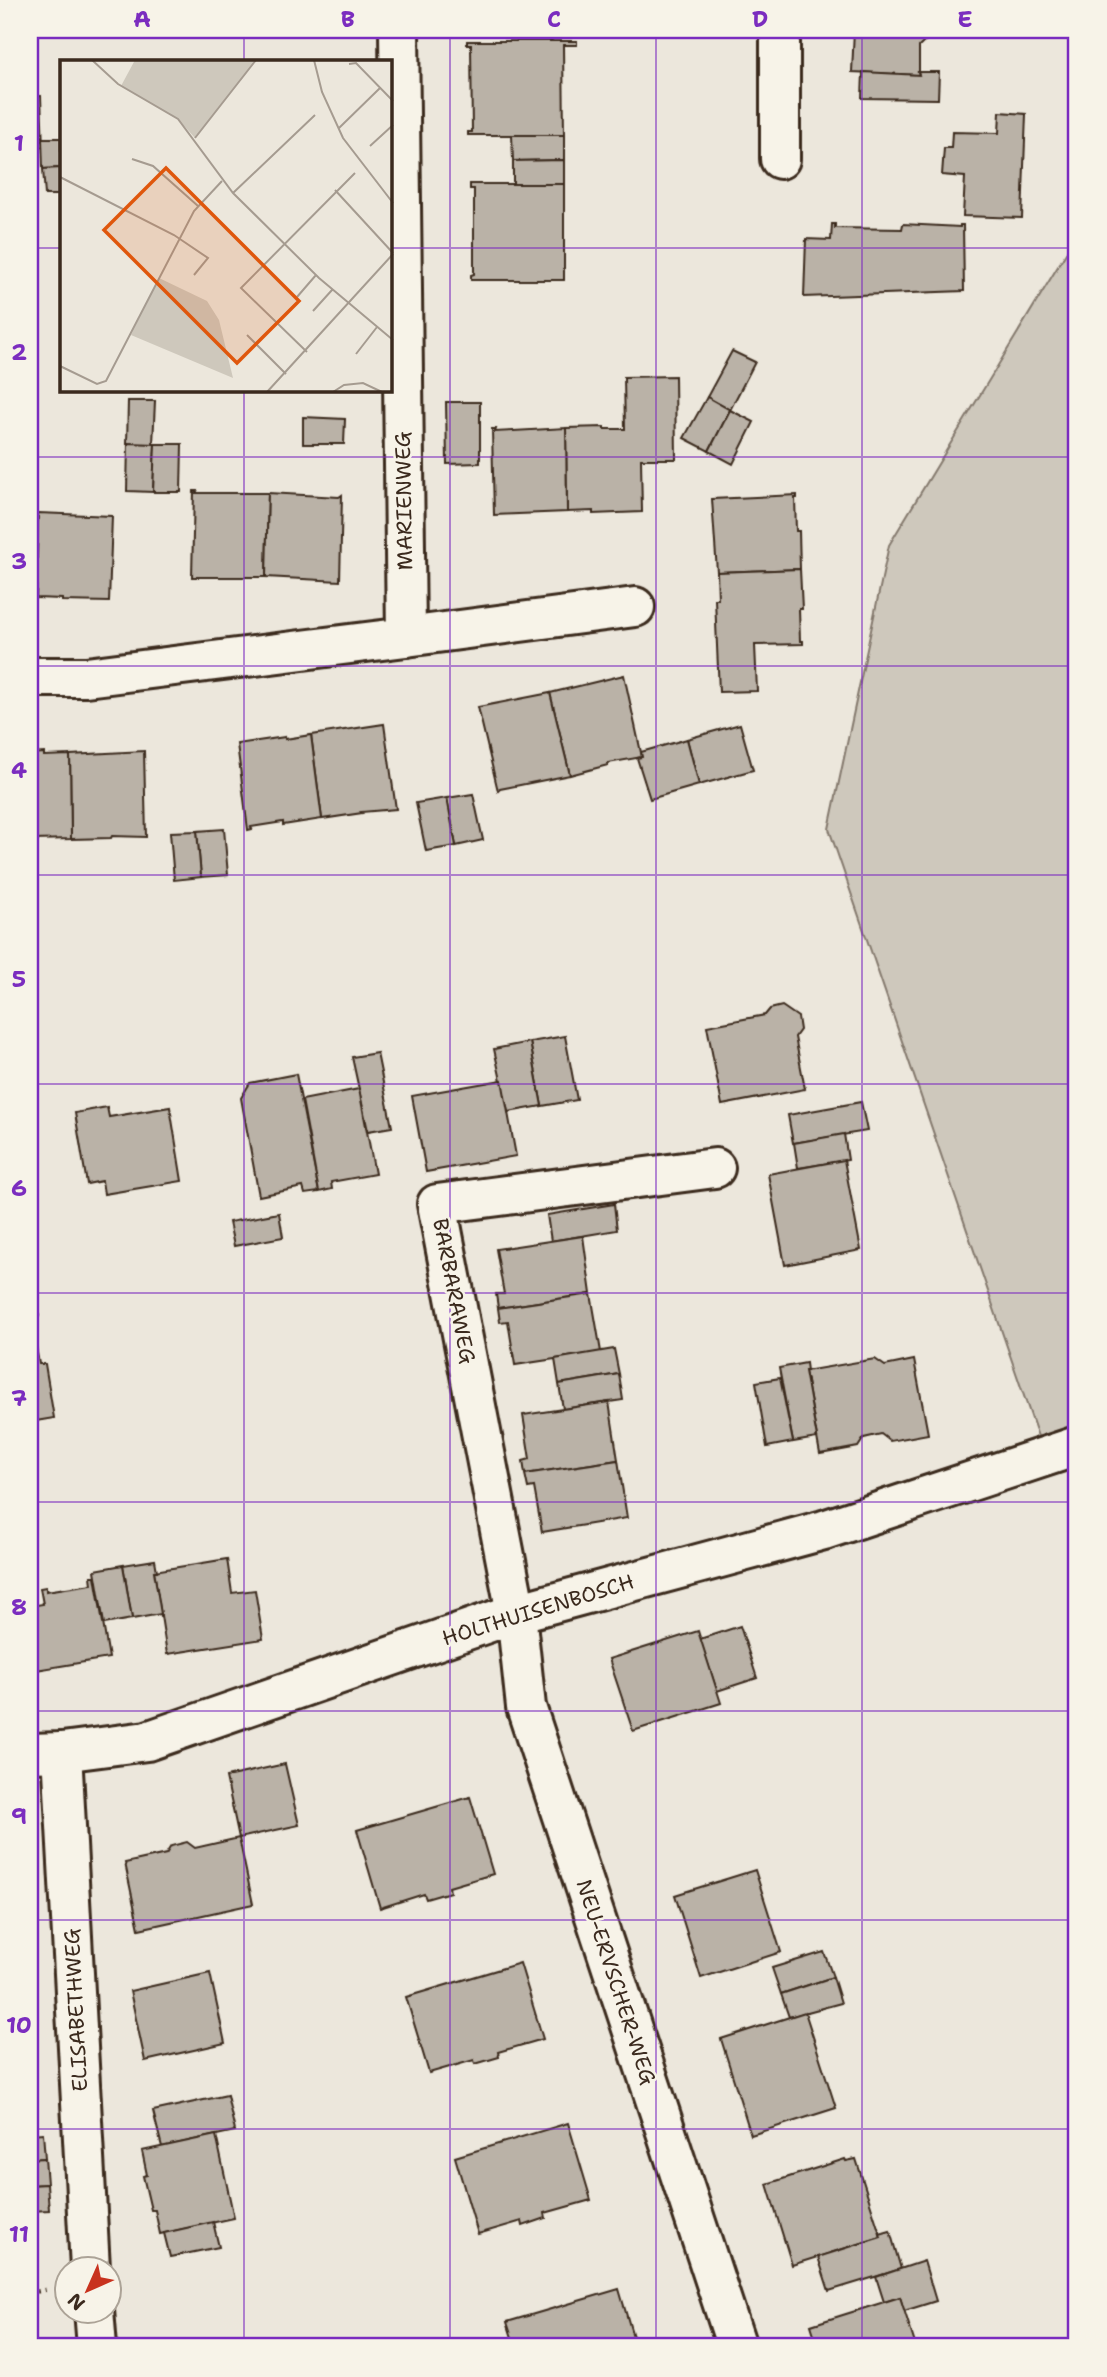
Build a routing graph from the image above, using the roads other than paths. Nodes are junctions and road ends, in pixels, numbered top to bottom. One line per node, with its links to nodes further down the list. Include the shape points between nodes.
1 (399, 30): 5 (street, MARIENWEG)
2 (780, 30): 3 (street)
3 (780, 159)
4 (635, 607): 5 (street)
5 (406, 637): 6 (street, via 86,677)
6 (30, 677)
7 (715, 1168): 9 (street, BARBARAWEG, via 437,1204)
8 (1061, 1451): 9 (street, HOLTHUISENBOSCH, via 824,1530)
9 (516, 1613): 10 (street, HOLTHUISENBOSCH, via 147,1741); 14 (street, NEU-ERVSCHER-WEG, via 526,1707)
10 (46, 1753): 11 (street, ELISABETHWEG)
11 (89, 2254)
12 (95, 2324): 13 (street)
13 (97, 2347)
14 (737, 2347)

